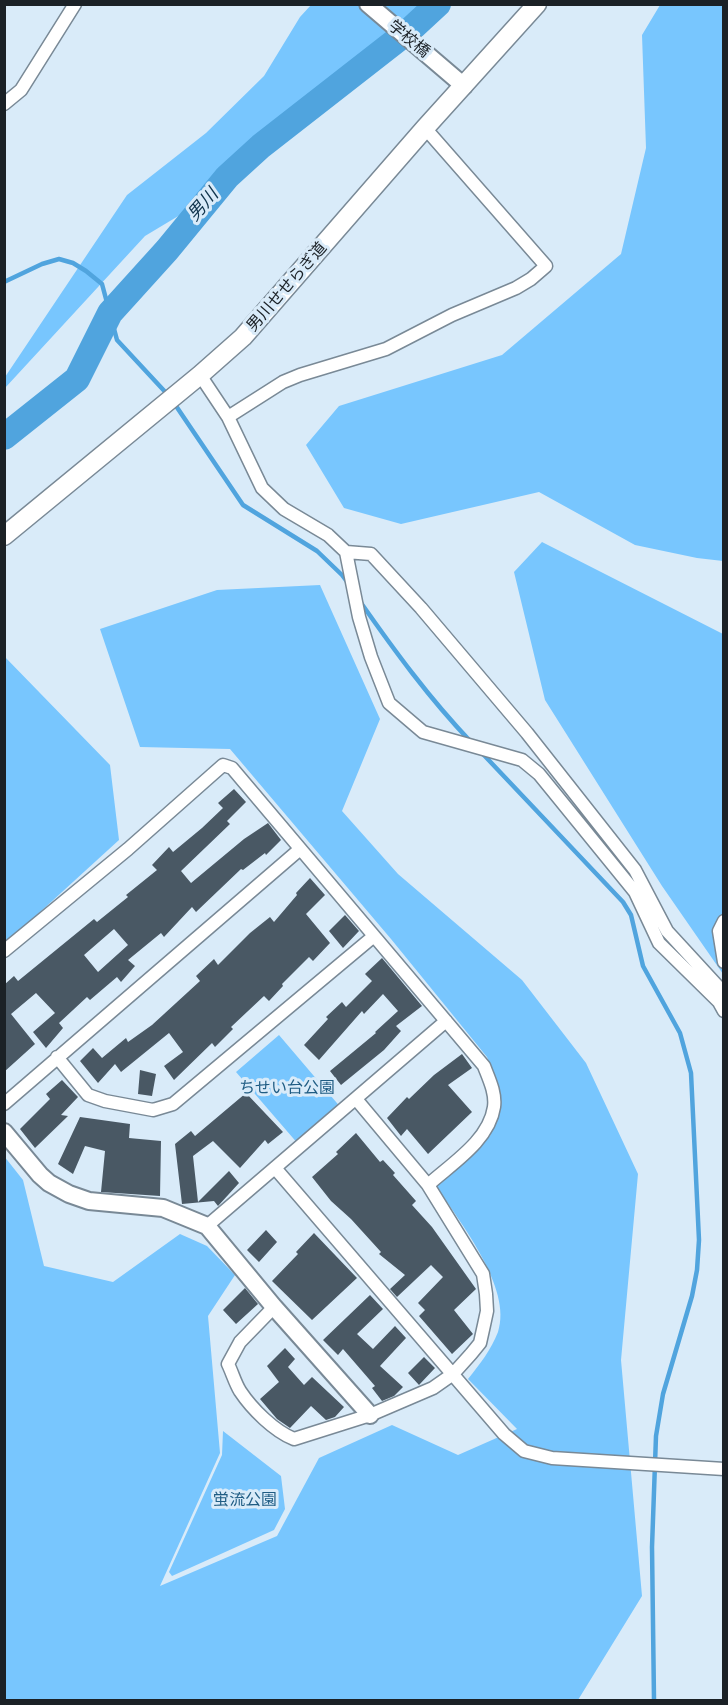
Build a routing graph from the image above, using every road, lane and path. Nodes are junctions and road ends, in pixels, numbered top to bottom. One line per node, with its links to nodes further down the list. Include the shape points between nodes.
1 (75, 4): 5 (street, via 21,90)
2 (368, 4): 4 (street, 学校橋)
3 (537, 4): 4 (main road, 男川せせらぎ道)
4 (464, 86): 6 (main road, 男川せせらぎ道)
5 (4, 104)
6 (425, 128): 7 (main road, 男川せせらぎ道, via 243,337); 8 (street, via 546,266 516,288 386,349 284,382)
7 (200, 375): 8 (street); 9 (main road, 男川せせらぎ道)
8 (228, 417): 10 (street, via 262,488 284,509 328,535)
9 (4, 536)
10 (346, 552): 16 (street, via 371,554 421,608 578,797 635,870 667,931); 17 (street, via 359,616 389,703 423,732 522,760 539,774 635,892 659,943 719,1002)
11 (299, 850): 13 (street); 14 (street, via 232,768 223,765); 19 (street)
12 (723, 921): 15 (street, via 719,931)
13 (374, 936): 18 (street); 19 (street, via 173,1104 153,1110 88,1095)
14 (4, 951)
15 (723, 962)
16 (723, 993)
17 (723, 1011)
18 (446, 1021): 20 (street); 24 (street, via 484,1066 493,1088 494,1107 477,1142)
19 (57, 1057): 21 (street)
20 (356, 1099): 23 (street); 24 (street)
21 (4, 1104)
22 (4, 1132): 25 (street, via 40,1175 69,1194 89,1201 162,1208)
23 (275, 1168): 25 (street); 27 (street)
24 (428, 1185): 27 (street, via 483,1274 486,1294 487,1311 480,1343)
25 (207, 1226): 26 (street)
26 (273, 1307): 28 (street); 28 (street, via 240,1342 228,1364 239,1390 267,1422 282,1435 294,1439)
27 (453, 1374): 28 (street, via 433,1388); 29 (street, via 504,1434 524,1451 552,1458)
28 (370, 1415)
29 (723, 1469)

